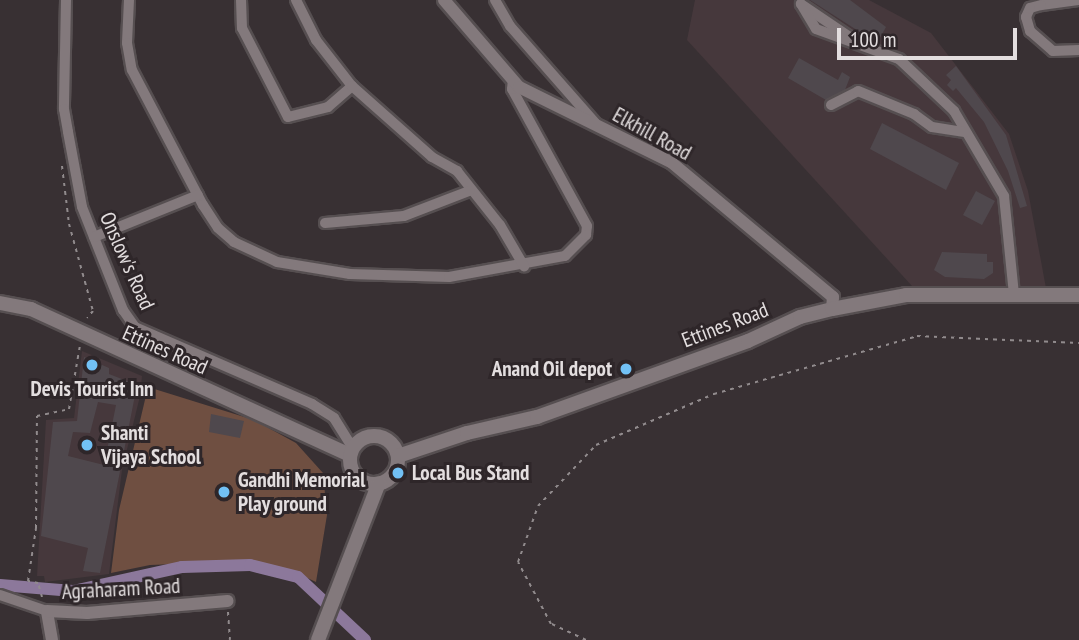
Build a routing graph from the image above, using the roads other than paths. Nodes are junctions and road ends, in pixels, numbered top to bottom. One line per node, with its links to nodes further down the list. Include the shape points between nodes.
1 (66, 0): 18 (street, Onslow's Road, via 64,109 82,206)
2 (129, 0): 16 (street, via 127,43 132,70)
3 (241, 0): 11 (street, via 242,28 288,117 328,107)
4 (296, 0): 11 (street, via 316,40)
5 (444, 0): 10 (street, Elkhill Road)
6 (495, 0): 13 (street, via 510,26)
7 (1078, 0): 9 (street, via 1030,8 1026,17 1030,31 1053,51)
8 (858, 42): 8 (street, via 816,29 801,4 833,25); 14 (street, via 899,59 941,95)
9 (1079, 50)
10 (513, 80): 13 (street, Elkhill Road); 19 (street, via 512,89 587,226 586,235 565,256)
11 (352, 86): 15 (street, via 432,157 457,172)
12 (831, 105): 14 (street, via 858,91 914,114 932,127)
13 (598, 125): 23 (street, Elkhill Road, via 671,162 833,297)
14 (965, 132): 20 (street, via 1004,196)
15 (469, 191): 17 (street, via 404,216); 19 (street, via 500,225)
16 (198, 195): 18 (street); 19 (street, via 218,228 277,262 350,274 449,277)
17 (325, 223)
18 (94, 237): 24 (street, Onslow's Road, via 123,310 135,327 312,404 334,418)
19 (524, 266)
20 (1014, 295): 21 (main road, Ettines Road); 23 (main road, Ettines Road, via 906,295)
21 (1079, 295)
22 (0, 303): 24 (main road, Ettines Road, via 31,309 86,338)
23 (832, 309): 25 (main road, Ettines Road, via 537,417 467,433)
24 (351, 451): 25 (main road, via 363,438 378,436 391,443); 26 (main road, via 357,477)
25 (398, 456): 26 (main road, via 396,471)
26 (379, 483): 31 (main road)
27 (0, 595): 29 (street)
28 (227, 601): 29 (street, Agraharam Road, via 100,612)
29 (47, 611): 30 (street, Agraharam Road)
30 (52, 640)
31 (318, 640)

